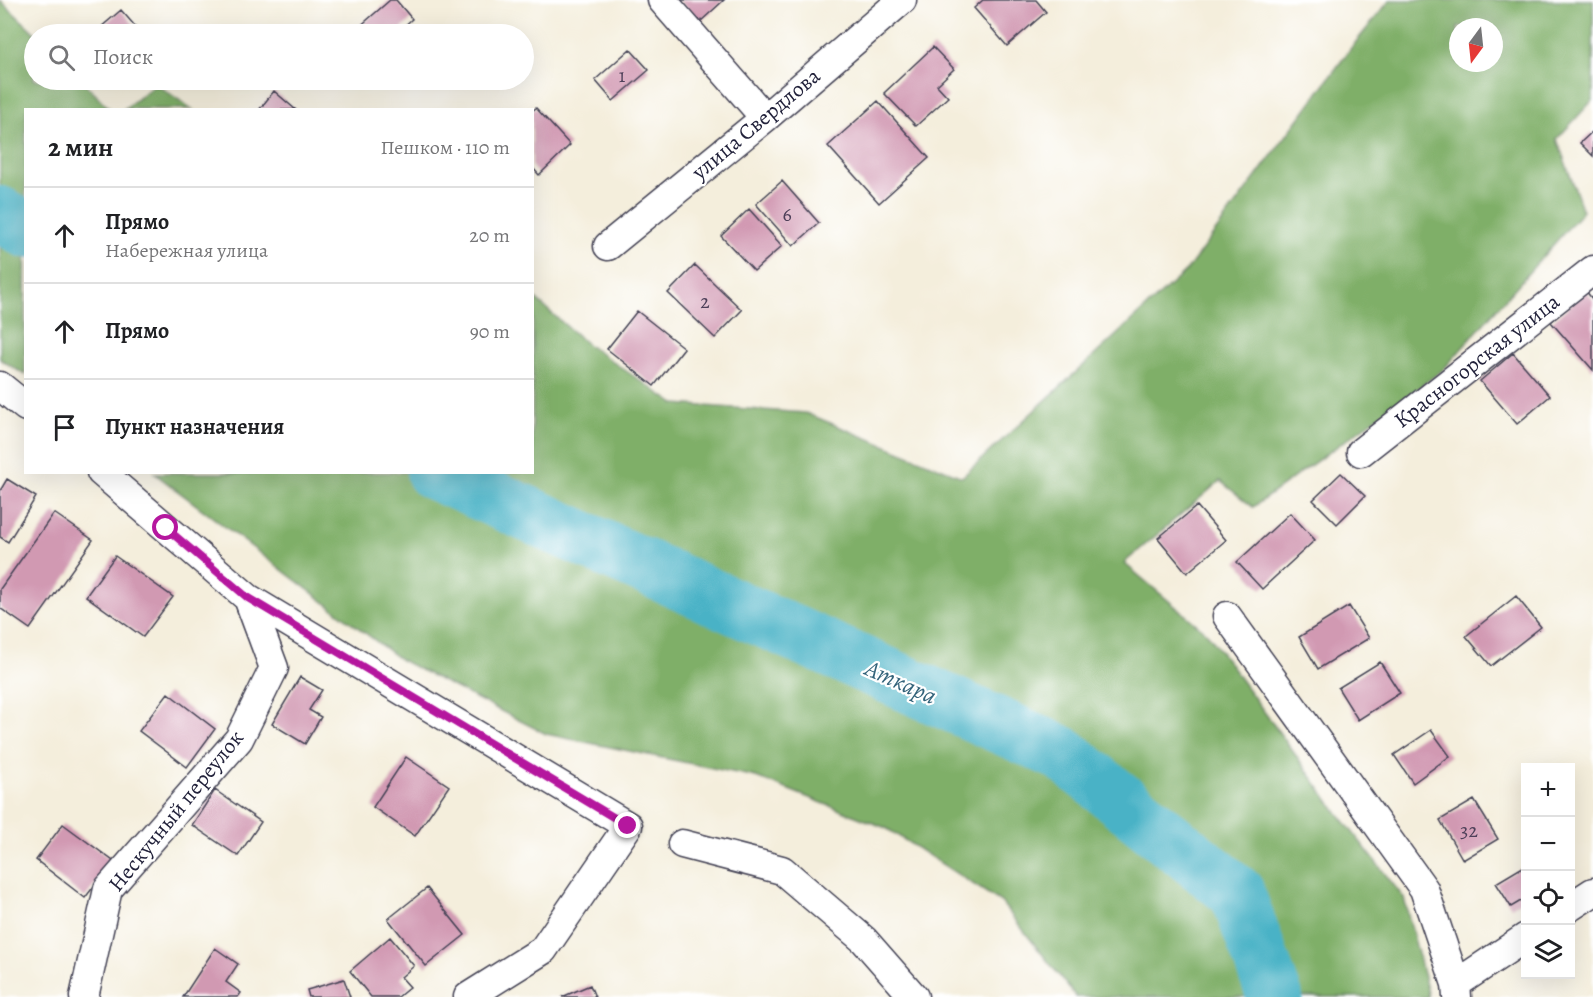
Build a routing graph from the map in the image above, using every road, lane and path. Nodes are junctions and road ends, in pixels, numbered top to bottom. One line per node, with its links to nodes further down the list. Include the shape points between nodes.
1 (662, 0): 3 (street)
2 (902, 0): 3 (street, улица Свердлова)
3 (765, 118): 4 (street, улица Свердлова)
4 (609, 246)
5 (1593, 270): 8 (street, Красногорская улица)
6 (0, 386): 7 (street)
7 (24, 406)
8 (1361, 452)
9 (103, 474): 10 (street)
10 (248, 598): 17 (street, Нескучный переулок, via 274,668 239,739 108,889); 18 (street, via 628,826 543,950)
11 (1227, 616): 16 (street, via 1424,889)
12 (682, 844): 19 (street, via 782,870 864,940)
13 (1593, 892): 14 (street)
14 (1575, 904)
15 (1521, 941): 16 (street)
16 (1456, 991)
17 (84, 997)
18 (468, 997)
19 (914, 997)

